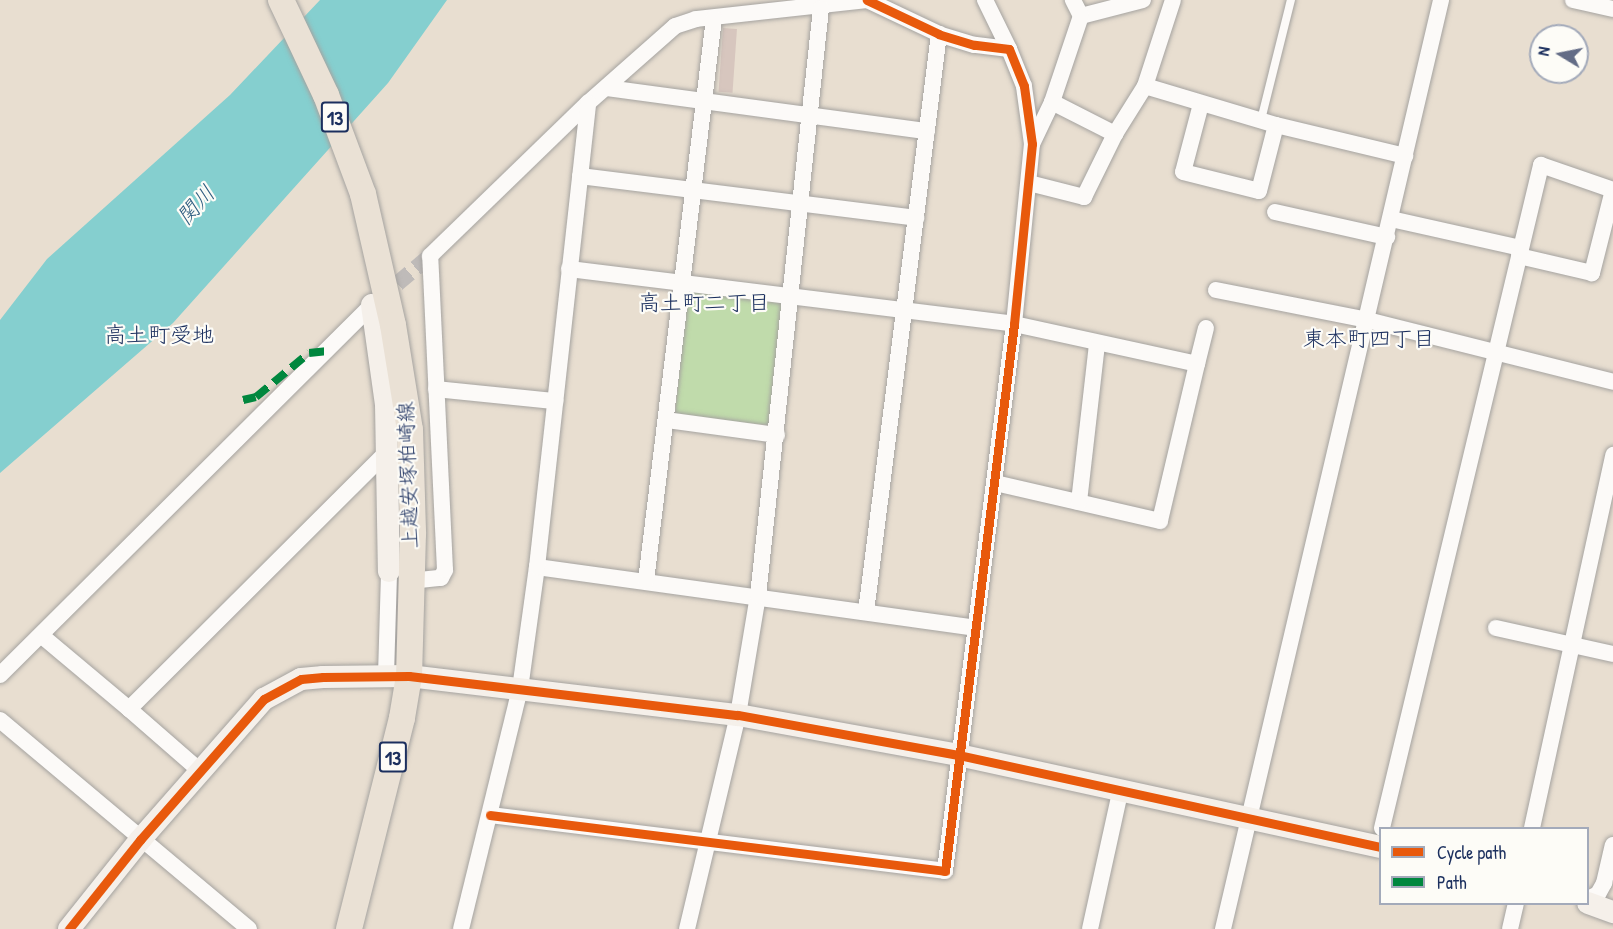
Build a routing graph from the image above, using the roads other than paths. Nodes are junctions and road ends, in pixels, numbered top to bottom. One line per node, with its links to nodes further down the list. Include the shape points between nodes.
1 (281, 0): 59 (main road, 上越安塚柏崎線 / 13, via 351,156 375,239 410,430)
2 (868, 0): 10 (street); 14 (street)
3 (985, 0): 15 (street)
4 (1073, 0): 12 (street)
5 (1143, 0): 12 (street)
6 (1173, 0): 16 (street)
7 (1291, 0): 23 (lane)
8 (1441, 0): 27 (street)
9 (1573, 0): 11 (street)
10 (820, 8): 13 (street); 22 (street)
11 (1613, 9)
12 (1081, 16): 19 (street)
13 (714, 18): 17 (street, via 675,26); 18 (street)
14 (939, 34): 15 (street, via 974,45); 24 (street)
15 (1009, 49): 26 (street, via 1024,86)
16 (1144, 86): 21 (street); 25 (street)
17 (607, 88): 18 (street); 20 (street)
18 (701, 101): 22 (street); 30 (street)
19 (1052, 102): 25 (street); 26 (street)
20 (588, 103): 28 (street); 50 (street, via 430,256)
21 (1201, 104): 23 (street); 23 (street, via 1183,172 1259,191)
22 (810, 116): 24 (street); 31 (street)
23 (1268, 122): 27 (street)
24 (927, 130): 33 (street)
25 (1115, 134): 29 (street, via 1084,197)
26 (1032, 144): 29 (street)
27 (1405, 156): 34 (street)
28 (580, 176): 30 (street); 37 (street)
29 (1029, 183): 44 (street)
30 (691, 190): 31 (street); 38 (street)
31 (801, 203): 33 (street); 40 (street)
32 (1275, 212): 35 (street)
33 (916, 218): 42 (street)
34 (1391, 219): 35 (street); 36 (street)
35 (1387, 237): 43 (street)
36 (1520, 252): 36 (street, via 1541,165 1613,190 1592,273); 47 (street)
37 (568, 269): 38 (street); 51 (street)
38 (681, 282): 40 (street); 52 (street)
39 (1216, 290): 43 (street)
40 (790, 296): 42 (street); 53 (street)
41 (372, 305): 54 (street); 65 (street)
42 (904, 309): 44 (street); 62 (street)
43 (1367, 320): 47 (street); 78 (street)
44 (1014, 324): 46 (street); 56 (street)
45 (1206, 328): 48 (street)
46 (1098, 343): 48 (street); 57 (street)
47 (1497, 351): 49 (street); 79 (street)
48 (1197, 364): 57 (street, via 1160,521)
49 (1613, 382)
50 (436, 389): 51 (street); 59 (street, via 445,570 441,578)
51 (555, 401): 58 (street)
52 (666, 420): 53 (street); 60 (street)
53 (777, 435): 61 (street)
54 (389, 450): 59 (street); 71 (street)
55 (1613, 455): 66 (street)
56 (995, 483): 57 (street); 63 (street)
57 (1079, 502)
58 (537, 567): 60 (street); 70 (street)
59 (400, 576): 69 (main road, 上越安塚柏崎線 / 13)
60 (646, 582): 61 (street)
61 (758, 596): 62 (street); 72 (street)
62 (866, 612): 63 (street)
63 (975, 628): 74 (street)
64 (1496, 628): 66 (street)
65 (42, 636): 68 (street); 71 (street)
66 (1569, 646): 67 (street); 80 (street)
67 (1613, 654)
68 (0, 675)
69 (397, 676): 70 (street); 75 (street, via 323,677 288,684 264,699); 91 (main road, 上越安塚柏崎線 / 13, via 402,718)
70 (520, 689): 72 (street); 77 (street)
71 (129, 709): 75 (street)
72 (738, 715): 74 (street); 83 (street)
73 (0, 720): 81 (street)
74 (959, 755): 76 (street); 83 (street, via 945,871)
75 (200, 771): 81 (street)
76 (1120, 792): 78 (street); 94 (street)
77 (490, 815): 83 (street); 92 (street)
78 (1249, 817): 82 (street); 95 (street)
79 (1383, 827)
80 (1532, 827)
81 (140, 840): 89 (street); 90 (street)
82 (1379, 840)
83 (707, 844): 93 (street)
84 (1613, 845): 85 (street, via 1604,883)
85 (1589, 900)
86 (1589, 902): 88 (street)
87 (1516, 905): 96 (street)
88 (1613, 912)
89 (69, 929)
90 (249, 929)
91 (349, 929)
92 (461, 929)
93 (687, 929)
94 (1090, 929)
95 (1223, 929)
96 (1510, 929)

